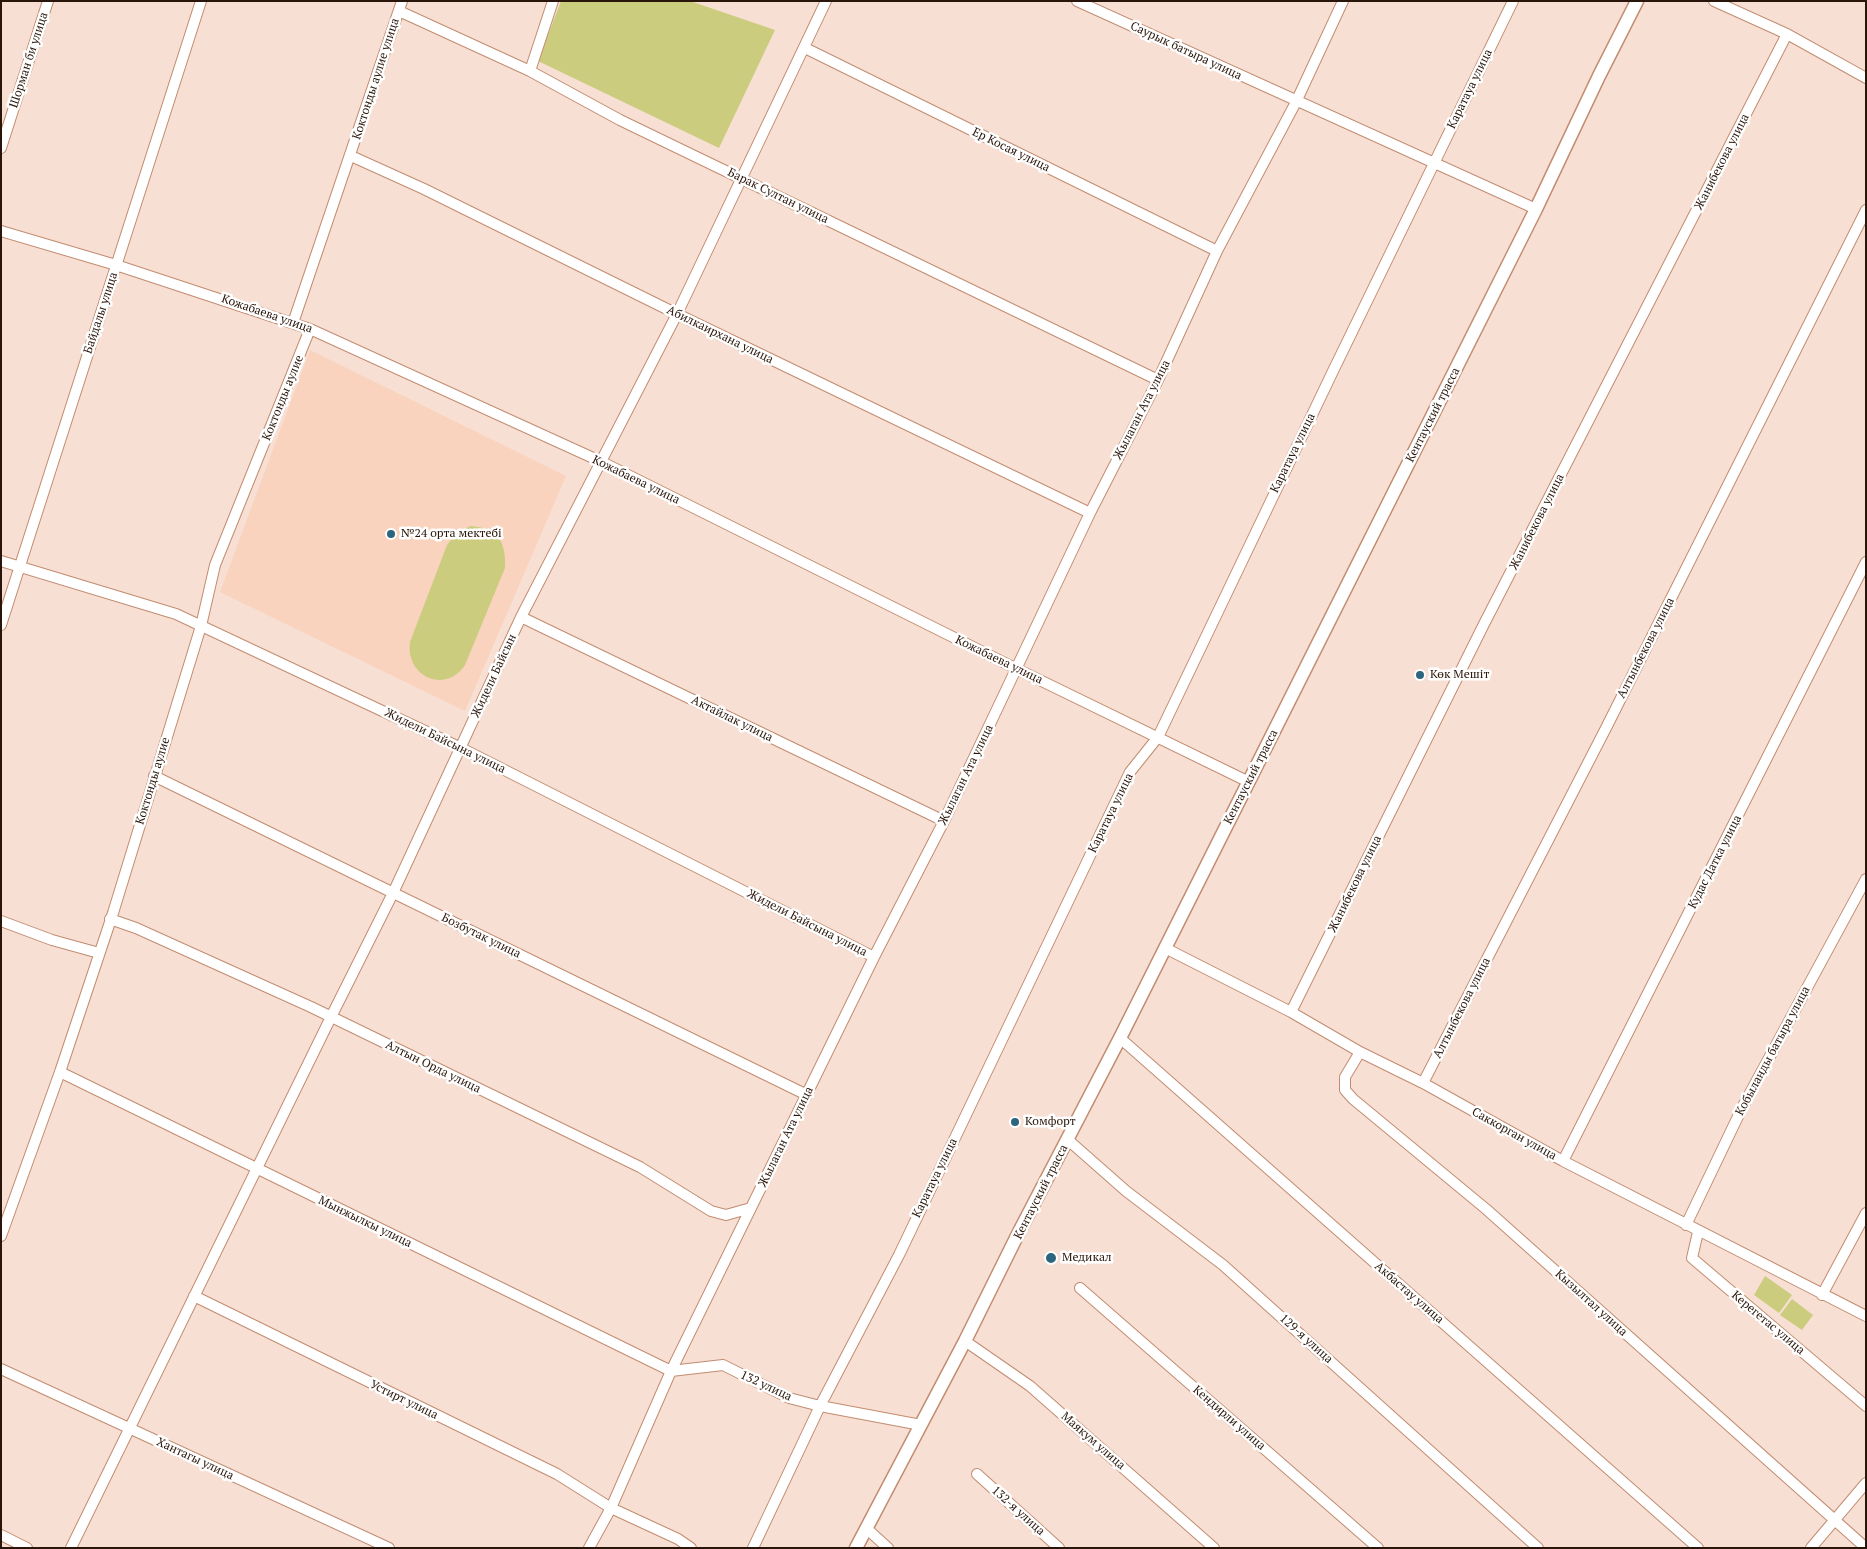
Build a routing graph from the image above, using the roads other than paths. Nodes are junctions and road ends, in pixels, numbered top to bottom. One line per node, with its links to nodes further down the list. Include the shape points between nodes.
1 (48, 1): 16 (street, Шорман би улица)
2 (201, 1): 24 (street, Байдалы улица)
3 (553, 1): 13 (street)
4 (826, 1): 12 (street, Жидели Байсын)
5 (1077, 1): 15 (street, Саурык батыра улица)
6 (1343, 1): 15 (street, Жылаган Ата улица)
7 (1513, 1): 18 (street, Каратауа улица)
8 (1637, 1): 20 (main road, Кентауский трасса)
9 (1714, 1): 11 (street)
10 (401, 6): 13 (street, Барак Султан улица); 17 (street, Коктонды аулие улица)
11 (1787, 34): 14 (street); 50 (street, Жанибекова улица, via 1484,624)
12 (805, 48): 19 (street, Жидели Байсын); 23 (street, Ер Косая улица)
13 (530, 71): 19 (street, Барак Султан улица, via 620,120)
14 (1866, 78)
15 (1296, 102): 18 (street, Саурык батыра улица); 23 (street, Жылаган Ата улица)
16 (1, 148)
17 (350, 156): 25 (street, Абилкаирхана улица); 26 (street, Коктонды аулие улица)
18 (1434, 162): 20 (street, Саурык батыра улица); 38 (street, Каратауа улица)
19 (742, 179): 25 (street, Жидели Байсын); 28 (street, Барак Султан улица)
20 (1536, 209): 41 (main road, Кентауский трасса)
21 (1866, 210): 55 (street, Алтынбекова улица, via 1606,728)
22 (1, 232): 24 (street, Кожабаева улица)
23 (1217, 251): 28 (street, Жылаган Ата улица)
24 (116, 265): 26 (street, Кожабаева улица); 33 (street, Байдалы улица)
25 (677, 314): 29 (street, Жидели Байсын); 30 (street, Абилкаирхана улица)
26 (293, 323): 27 (street, Кожабаева улица)
27 (310, 329): 29 (street, Кожабаева улица); 36 (street, Коктонды аулие, via 216,565)
28 (1158, 380): 30 (street, Жылаган Ата улица)
29 (602, 462): 34 (street, Жидели Байсын); 37 (street, Кожабаева улица)
30 (1090, 514): 37 (street, Жылаган Ата улица)
31 (1, 561): 33 (street, Жидели Байсына улица)
32 (1866, 562): 58 (street, Кудас Датка улица)
33 (20, 567): 35 (street, Байдалы улица); 36 (street, Жидели Байсына улица, via 176,614)
34 (521, 617): 39 (street, Жидели Байсын); 42 (street, Актайлак улица)
35 (1, 625)
36 (201, 626): 39 (street, Жидели Байсына улица); 40 (street, Коктонды аулие)
37 (1017, 669): 38 (street, Кожабаева улица); 42 (street, Жылаган Ата улица)
38 (1158, 737): 41 (street, Кожабаева улица); 72 (street, Каратауа улица, via 1130,772 899,1255)
39 (461, 748): 44 (street, Жидели Байсын); 49 (street, Жидели Байсына улица)
40 (154, 776): 44 (street, Бозбутак улица); 45 (street, Коктонды аулие)
41 (1249, 782): 47 (main road, Кентауский трасса)
42 (944, 821): 49 (street, Жылаган Ата улица)
43 (1866, 879): 62 (street, Кобыланды батыра улица, via 1743,1106)
44 (393, 893): 51 (street, Жидели Байсын); 56 (street, Бозбутак улица)
45 (110, 919): 48 (street, Коктонды аулие); 51 (street, Алтын Орда улица)
46 (1, 921): 48 (street)
47 (1165, 948): 50 (street, Саккорган улица); 52 (main road, Кентауский трасса)
48 (99, 953): 54 (street, Коктонды аулие)
49 (874, 957): 56 (street, Жылаган Ата улица)
50 (1291, 1012): 53 (street, Саккорган улица)
51 (331, 1017): 59 (street, Жидели Байсын); 60 (street, Алтын Орда улица, via 640,1167 711,1211 726,1215)
52 (1120, 1038): 57 (main road, Кентауский трасса); 94 (street, Акбастау улица)
53 (1360, 1052): 55 (street, Саккорган улица); 79 (street, Кызылтал улица, via 1345,1077 1345,1090 1353,1099 1486,1210)
54 (60, 1072): 59 (street, Мынжылкы улица); 64 (street, Коктонды аулие)
55 (1423, 1083): 58 (street, Саккорган улица)
56 (807, 1095): 60 (street, Жылаган Ата улица)
57 (1067, 1140): 69 (main road, Кентауский трасса); 93 (street, 129-я улица, via 1126,1191 1223,1265)
58 (1563, 1161): 62 (street, Саккорган улица)
59 (256, 1169): 67 (street, Жидели Байсын); 71 (street, Мынжылкы улица)
60 (752, 1208): 71 (street, Жылаган Ата улица)
61 (1866, 1213): 66 (street)
62 (1686, 1225): 63 (street, Саккорган улица)
63 (1698, 1232): 66 (street, Саккорган улица); 73 (street, Керегетас улица, via 1692,1258)
64 (1, 1236)
65 (1080, 1288): 92 (street, Кендирли улица)
66 (1822, 1295): 68 (street, Саккорган улица)
67 (194, 1296): 75 (street, Жидели Байсын); 78 (street, Устирт улица, via 557,1474)
68 (1866, 1316)
69 (965, 1342): 74 (main road, Кентауский трасса); 91 (street, Маякум улица, via 1030,1386)
70 (1, 1369): 75 (street, Хантагы улица)
71 (671, 1372): 72 (street, 132 улица, via 723,1365 789,1398); 78 (street, Жылаган Ата улица)
72 (820, 1406): 74 (street, 132 улица); 87 (street, Каратауа улица)
73 (1866, 1406)
74 (921, 1425): 80 (main road, Кентауский трасса)
75 (129, 1428): 83 (street, Жидели Байсын); 84 (street, Хантагы улица)
76 (977, 1474): 90 (street, 132-я улица)
77 (1866, 1483): 79 (street)
78 (611, 1508): 85 (street, Жылаган Ата улица); 86 (street, Устирт улица)
79 (1835, 1519): 95 (street); 96 (street, Кызылтал улица)
80 (866, 1528): 88 (main road, Кентауский трасса); 89 (street)
81 (1, 1535): 82 (street)
82 (27, 1548)
83 (71, 1548)
84 (389, 1548)
85 (589, 1548)
86 (691, 1548)
87 (753, 1548)
88 (856, 1548)
89 (888, 1548)
90 (1059, 1548)
91 (1214, 1548)
92 (1378, 1548)
93 (1538, 1548)
94 (1698, 1548)
95 (1811, 1548)
96 (1866, 1548)

